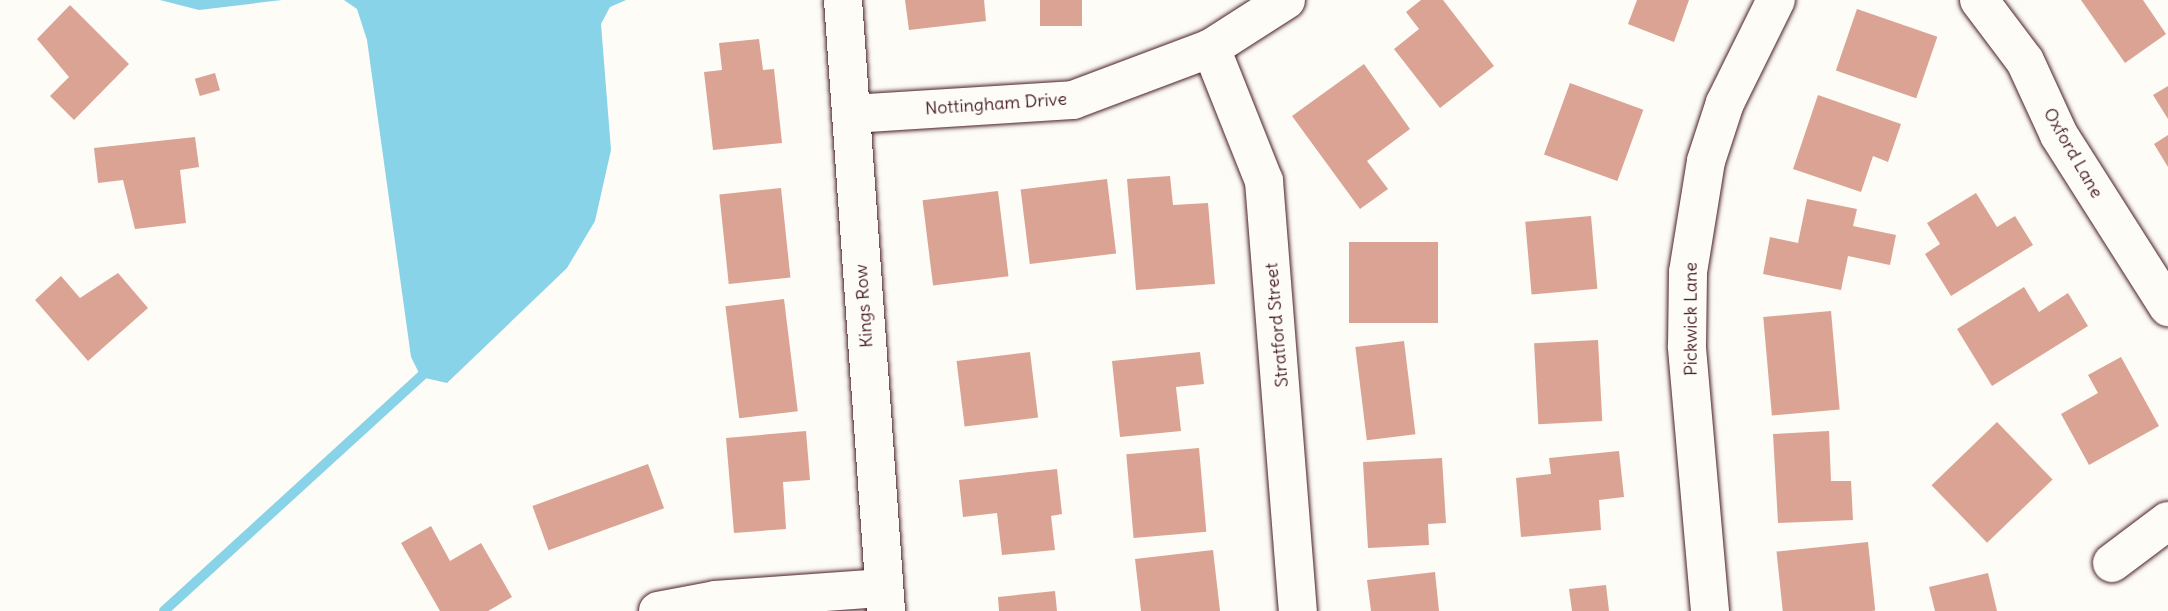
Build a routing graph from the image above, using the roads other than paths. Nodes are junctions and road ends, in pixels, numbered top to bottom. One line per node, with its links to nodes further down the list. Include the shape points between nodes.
1 (843, 0): 6 (street, Kings Row)
2 (1286, 0): 5 (street, Nottingham Drive)
3 (1776, 0): 13 (street, Pickwick Lane, via 1725,103 1706,162 1688,272 1687,346)
4 (1979, 0): 7 (street, Oxford Lane, via 2025,61 2059,135)
5 (1211, 48): 6 (street, Nottingham Drive, via 1073,100); 12 (street, Stratford Street, via 1264,181)
6 (850, 114): 10 (street, Kings Row)
7 (2168, 307)
8 (2168, 521): 9 (street)
9 (2112, 563)
10 (885, 600): 11 (street)
11 (658, 611)
12 (1298, 611)
13 (1710, 611)

